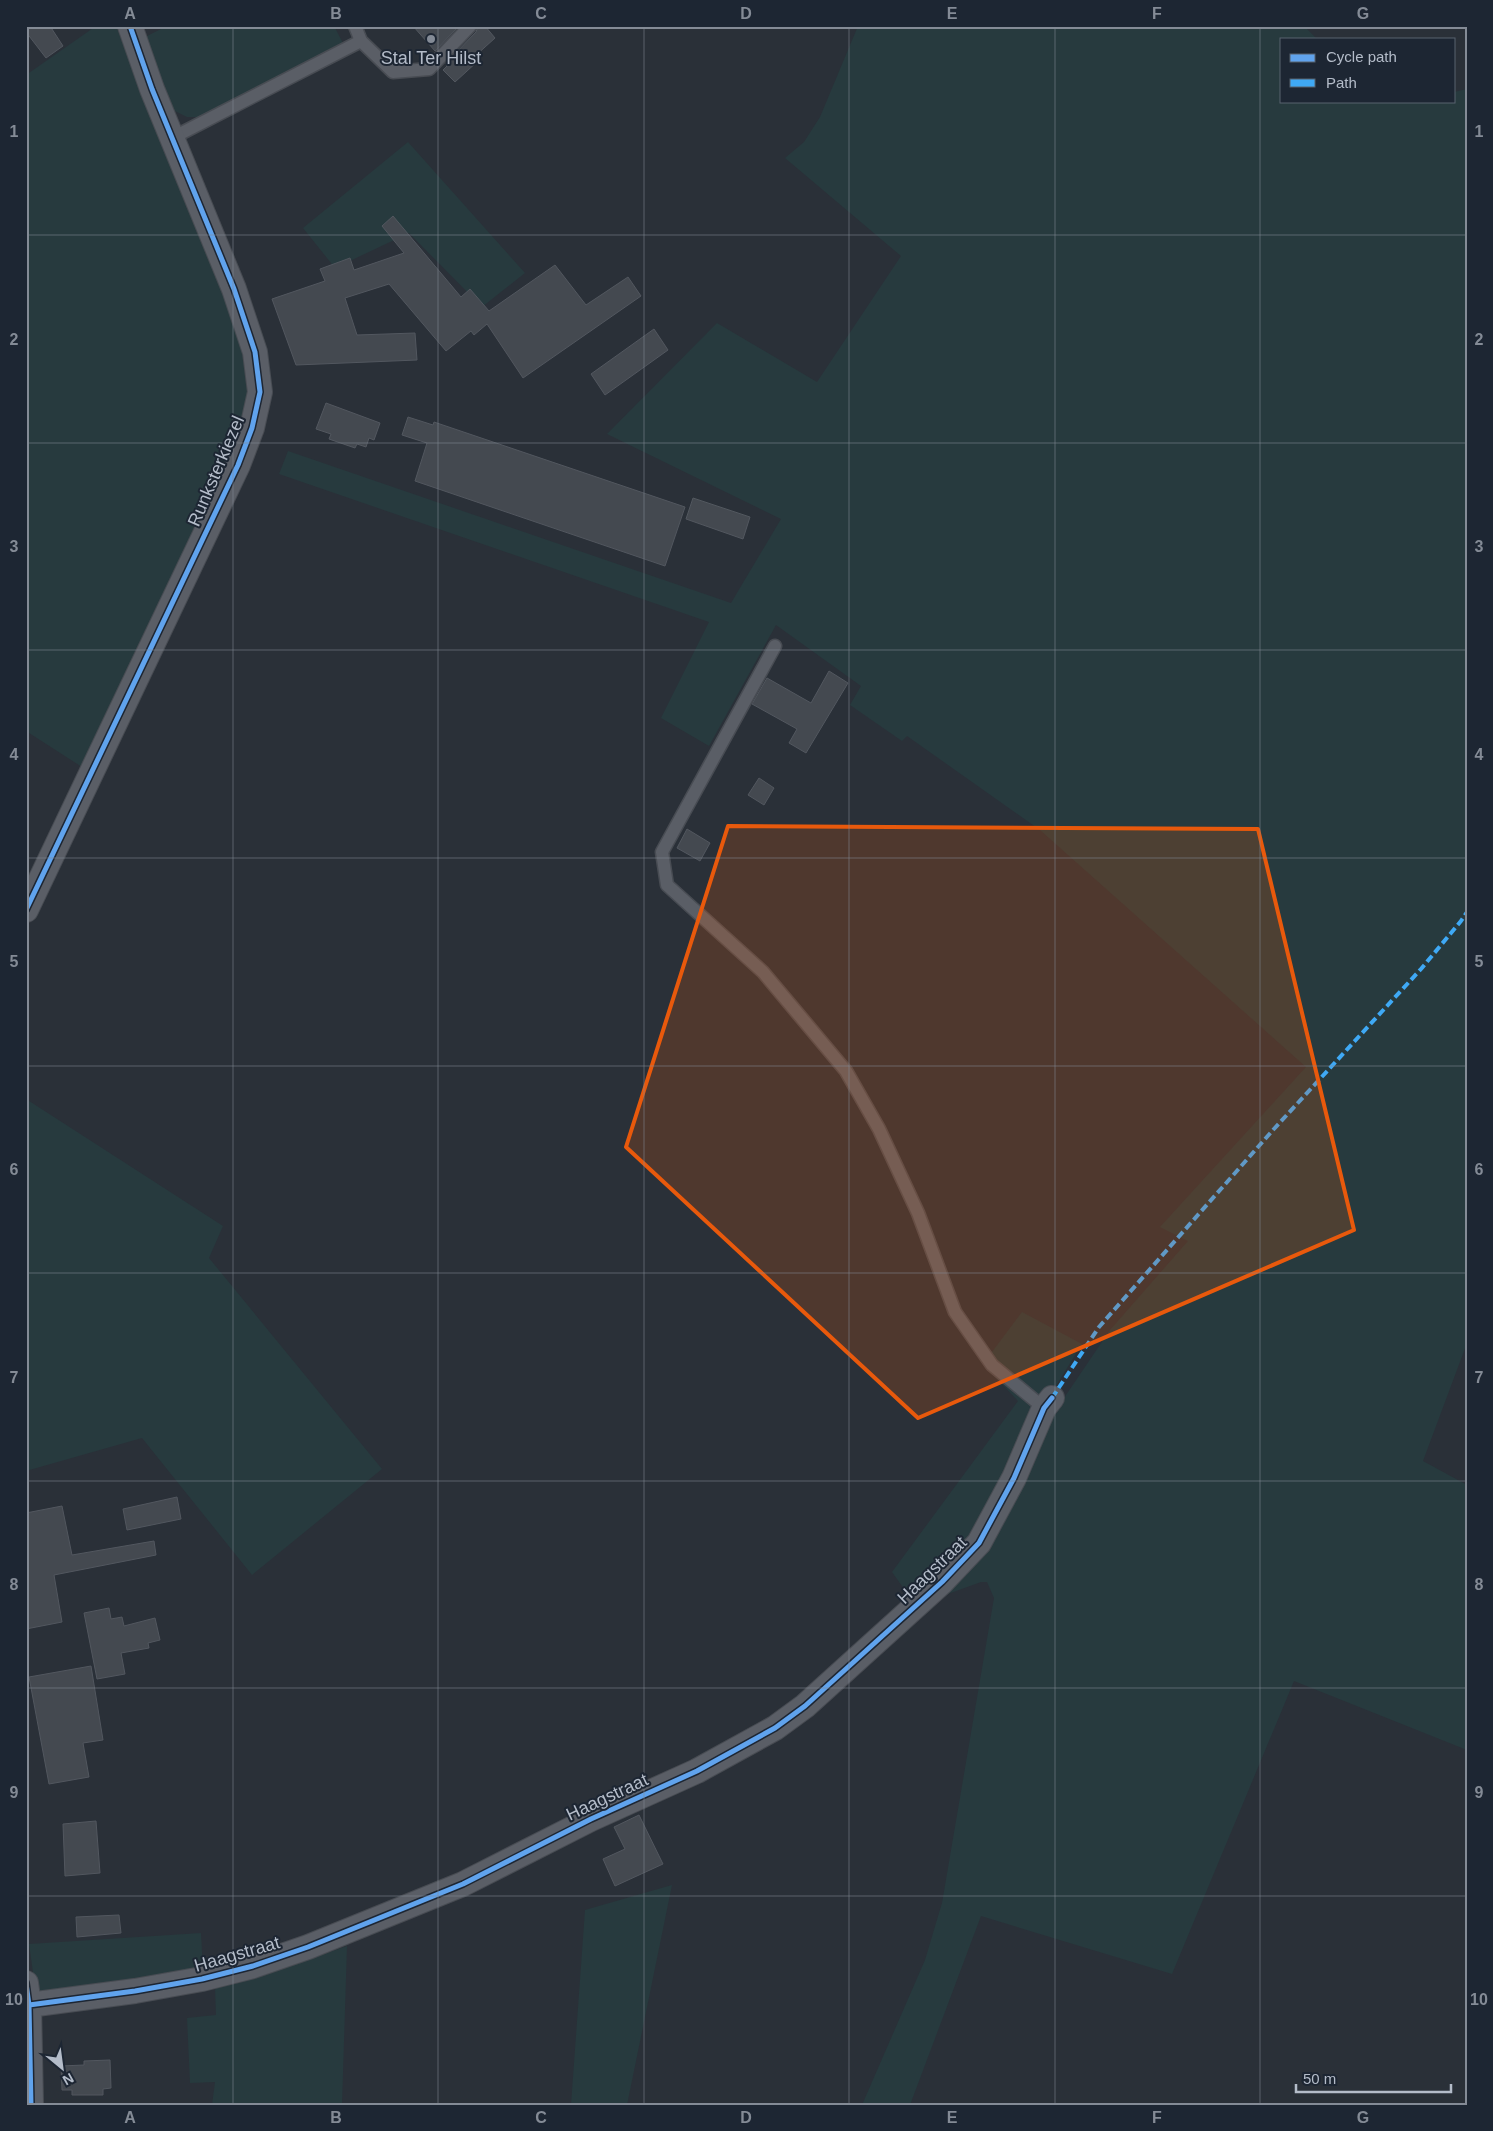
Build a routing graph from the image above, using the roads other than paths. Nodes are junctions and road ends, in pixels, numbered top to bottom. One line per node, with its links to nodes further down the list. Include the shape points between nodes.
1 (130, 26): 5 (street, Runksterkiezel)
2 (355, 26): 4 (lane)
3 (470, 26): 4 (lane, via 429,69 393,72)
4 (361, 41): 5 (lane)
5 (172, 138): 7 (street, Runksterkiezel, via 234,290 255,352 260,392 252,428 238,465)
6 (775, 646): 8 (lane, via 662,852 667,885 763,972 846,1071 879,1129 918,1213 955,1312 992,1365)
7 (26, 910)
8 (1048, 1403): 9 (street, Haagstraat, via 1014,1478 979,1542 927,1595 805,1706 776,1728 697,1771 591,1819 463,1884 308,1947 202,1980 135,1991)
9 (28, 1994): 10 (street)
10 (31, 2105)

